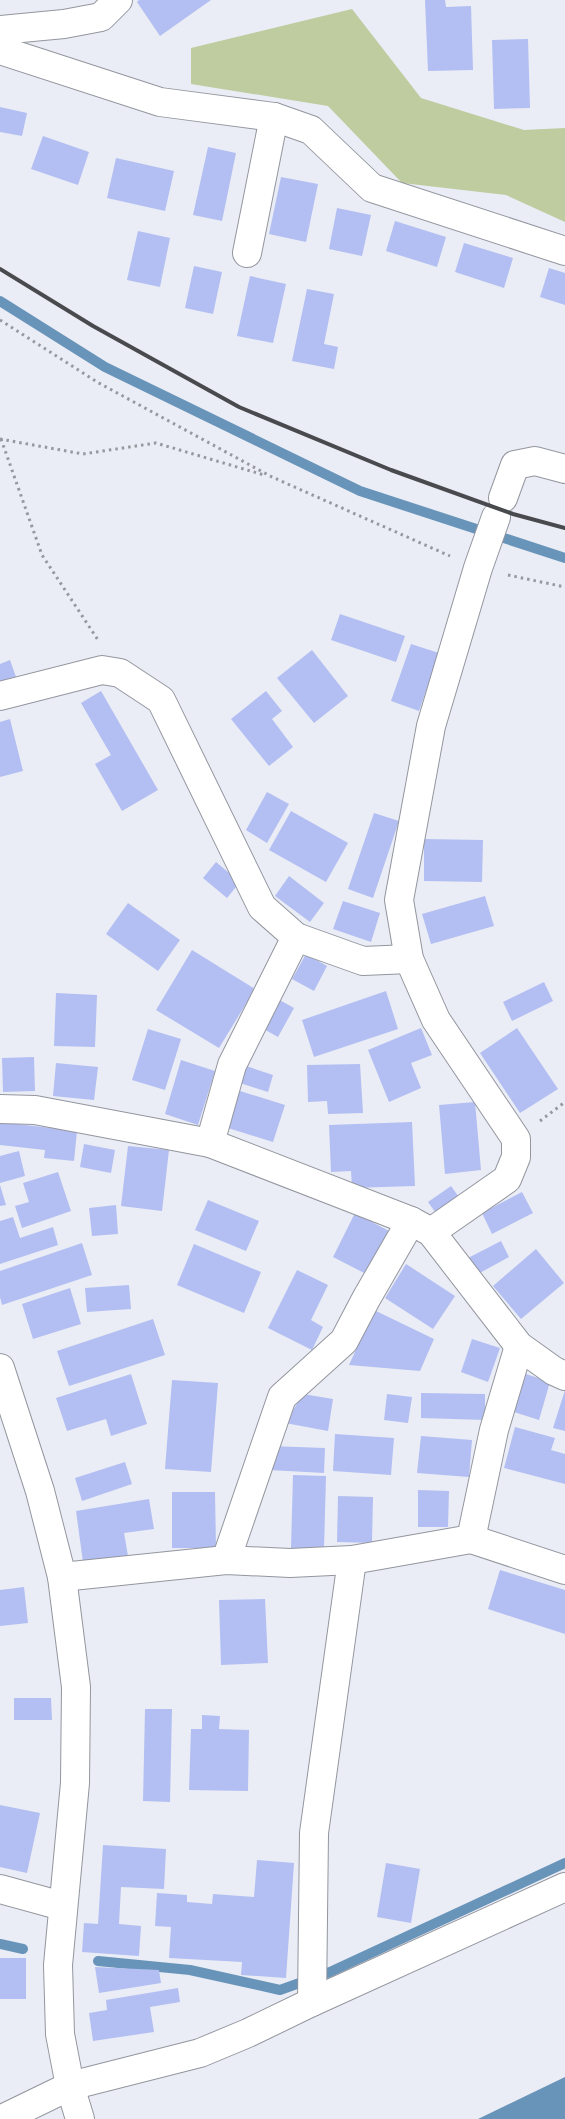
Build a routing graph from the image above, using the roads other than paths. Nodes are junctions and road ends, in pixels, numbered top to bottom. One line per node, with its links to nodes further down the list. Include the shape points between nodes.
1 (118, 0): 2 (street, via 101,17)
2 (0, 30)
3 (0, 50): 4 (street, via 160,102)
4 (274, 117): 5 (street, via 312,130 372,188); 6 (street)
5 (565, 251)
6 (247, 253)
7 (565, 469): 10 (street, via 535,461 515,464 482,559 431,726 399,900)
8 (0, 696): 9 (street, via 102,670 120,674 161,700 262,907)
9 (296, 936): 10 (street, via 364,961); 12 (street, via 232,1065)
10 (409, 960): 13 (street, via 436,1020 516,1139 516,1157 507,1179)
11 (0, 1109): 12 (street, via 35,1110)
12 (210, 1143): 13 (street)
13 (421, 1227): 14 (street); 18 (street, via 366,1299 344,1341 282,1398)
14 (519, 1346): 16 (street); 17 (street, via 494,1430)
15 (0, 1368): 21 (street, via 40,1491)
16 (565, 1376)
17 (471, 1539): 19 (street); 20 (street)
18 (226, 1560): 19 (street, via 290,1563); 21 (street)
19 (352, 1560): 25 (street, via 314,1833)
20 (565, 1570)
21 (62, 1577): 24 (street, via 76,1688 75,1783)
22 (565, 1887): 25 (street)
23 (0, 1889): 24 (street)
24 (62, 1906): 26 (street, via 58,1965 60,2034)
25 (312, 2002): 26 (street, via 248,2033)
26 (76, 2105): 27 (street)
27 (2, 2119)

